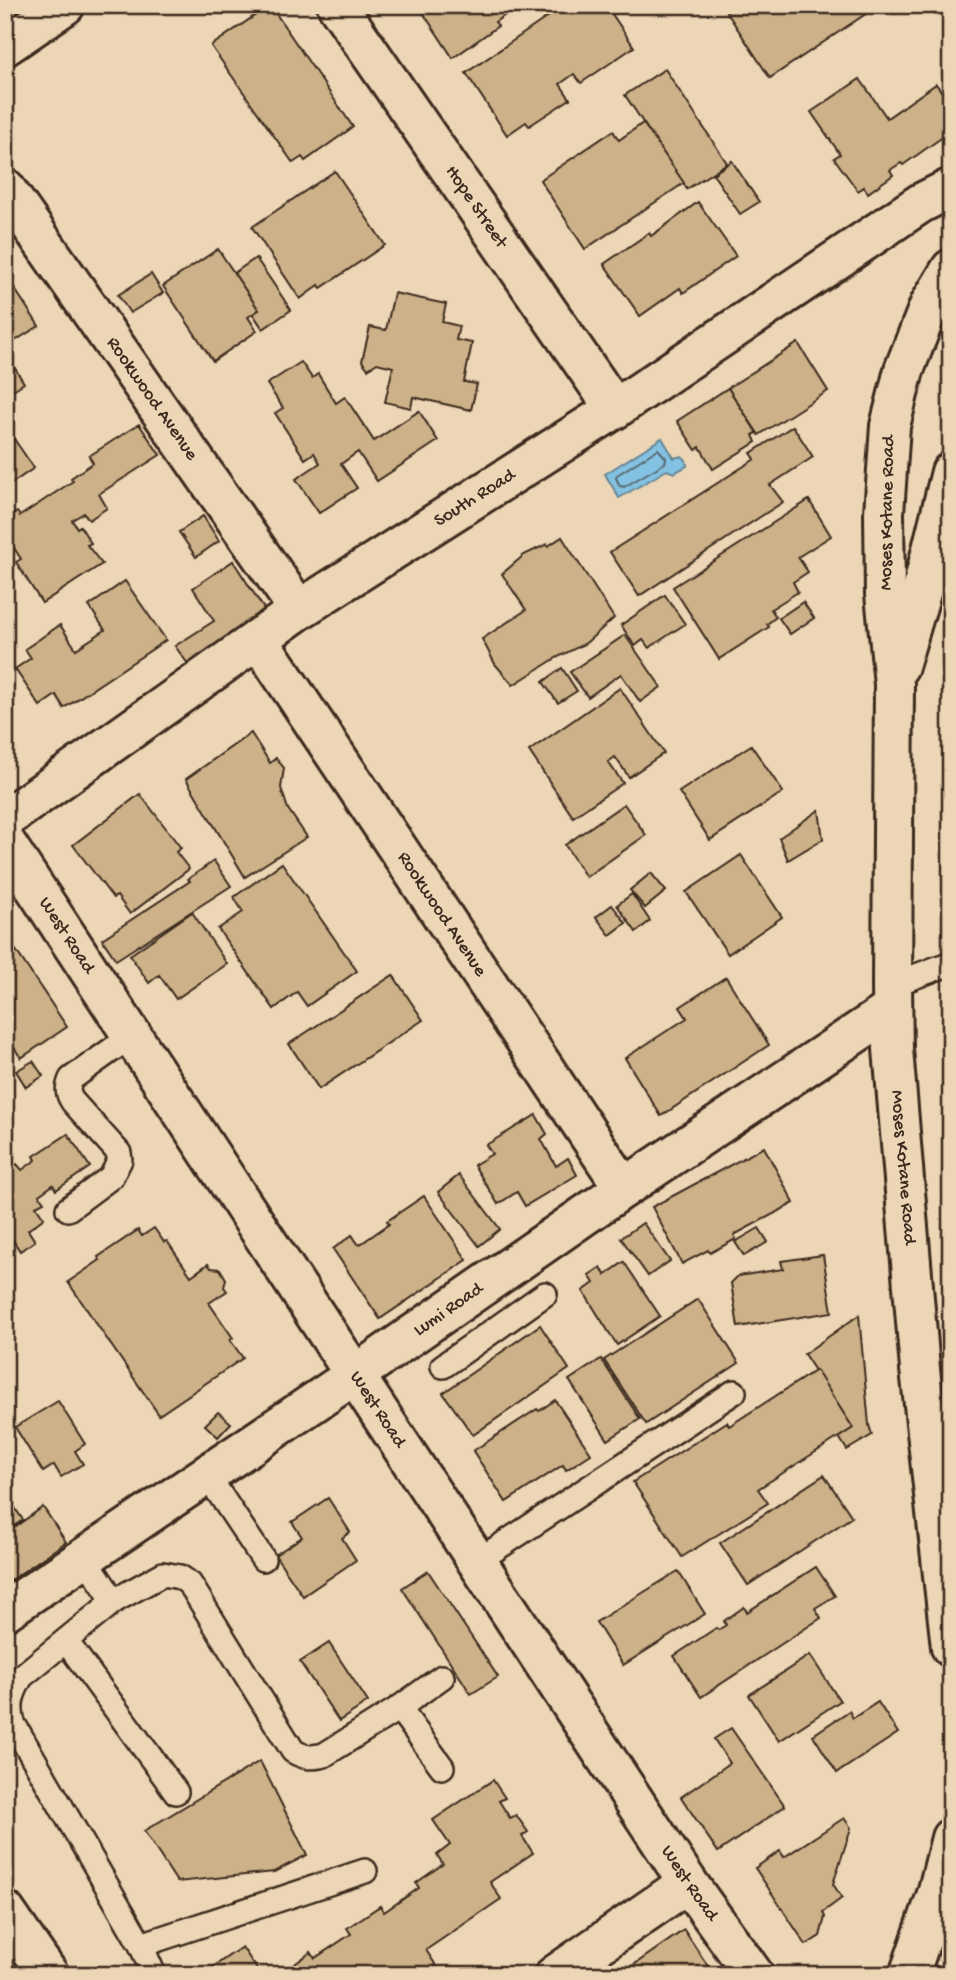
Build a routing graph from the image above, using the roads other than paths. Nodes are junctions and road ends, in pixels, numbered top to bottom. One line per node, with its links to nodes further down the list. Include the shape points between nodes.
1 (65, 5): 3 (street)
2 (337, 5): 7 (street, Hope Street)
3 (5, 46)
4 (5, 188): 9 (street, Rookwood Avenue)
5 (951, 188): 7 (street, South Road, via 921,203)
6 (951, 269): 11 (street, Moses Kotane Road, via 930,304 904,370 890,426 885,581)
7 (615, 409): 9 (street, South Road)
8 (950, 480): 11 (street, Moses Kotane Road)
9 (299, 610): 10 (street, South Road)
10 (258, 639): 12 (street, South Road); 17 (street, Rookwood Avenue)
11 (894, 684): 15 (street, Moses Kotane Road)
12 (5, 819)
13 (5, 842): 16 (street, West Road)
14 (951, 963): 15 (lane)
15 (892, 997): 17 (street, Lumi Road); 32 (street, Moses Kotane Road, via 920,1369)
16 (131, 1036): 18 (lane, via 71,1079 68,1086 73,1102 119,1153 120,1160 110,1177); 23 (street, West Road)
17 (624, 1188): 19 (street, Lumi Road)
18 (68, 1209)
19 (475, 1291): 21 (lane); 23 (street, Lumi Road)
20 (545, 1294): 21 (lane)
21 (500, 1326): 22 (lane)
22 (443, 1366)
23 (356, 1374): 25 (street, Lumi Road); 28 (street, West Road)
24 (734, 1392): 28 (lane)
25 (207, 1475): 26 (street, Lumi Road); 27 (lane)
26 (85, 1558): 29 (lane); 30 (street, Lumi Road)
27 (263, 1559)
28 (476, 1562): 39 (street, West Road)
29 (114, 1601): 31 (lane); 34 (lane, via 163,1574 190,1584 293,1751 302,1756 324,1755)
30 (5, 1611)
31 (66, 1641): 36 (lane); 41 (lane, via 21,1677 9,1707 13,1723)
32 (951, 1647)
33 (442, 1677): 34 (lane)
34 (399, 1708): 35 (lane)
35 (442, 1767)
36 (176, 1792)
37 (951, 1838): 46 (street)
38 (365, 1871): 41 (lane)
39 (688, 1883): 44 (street); 45 (street, West Road)
40 (5, 1911): 42 (street)
41 (141, 1945): 43 (lane)
42 (49, 1975)
43 (154, 1975)
44 (555, 1975)
45 (754, 1975)
46 (909, 1975)

